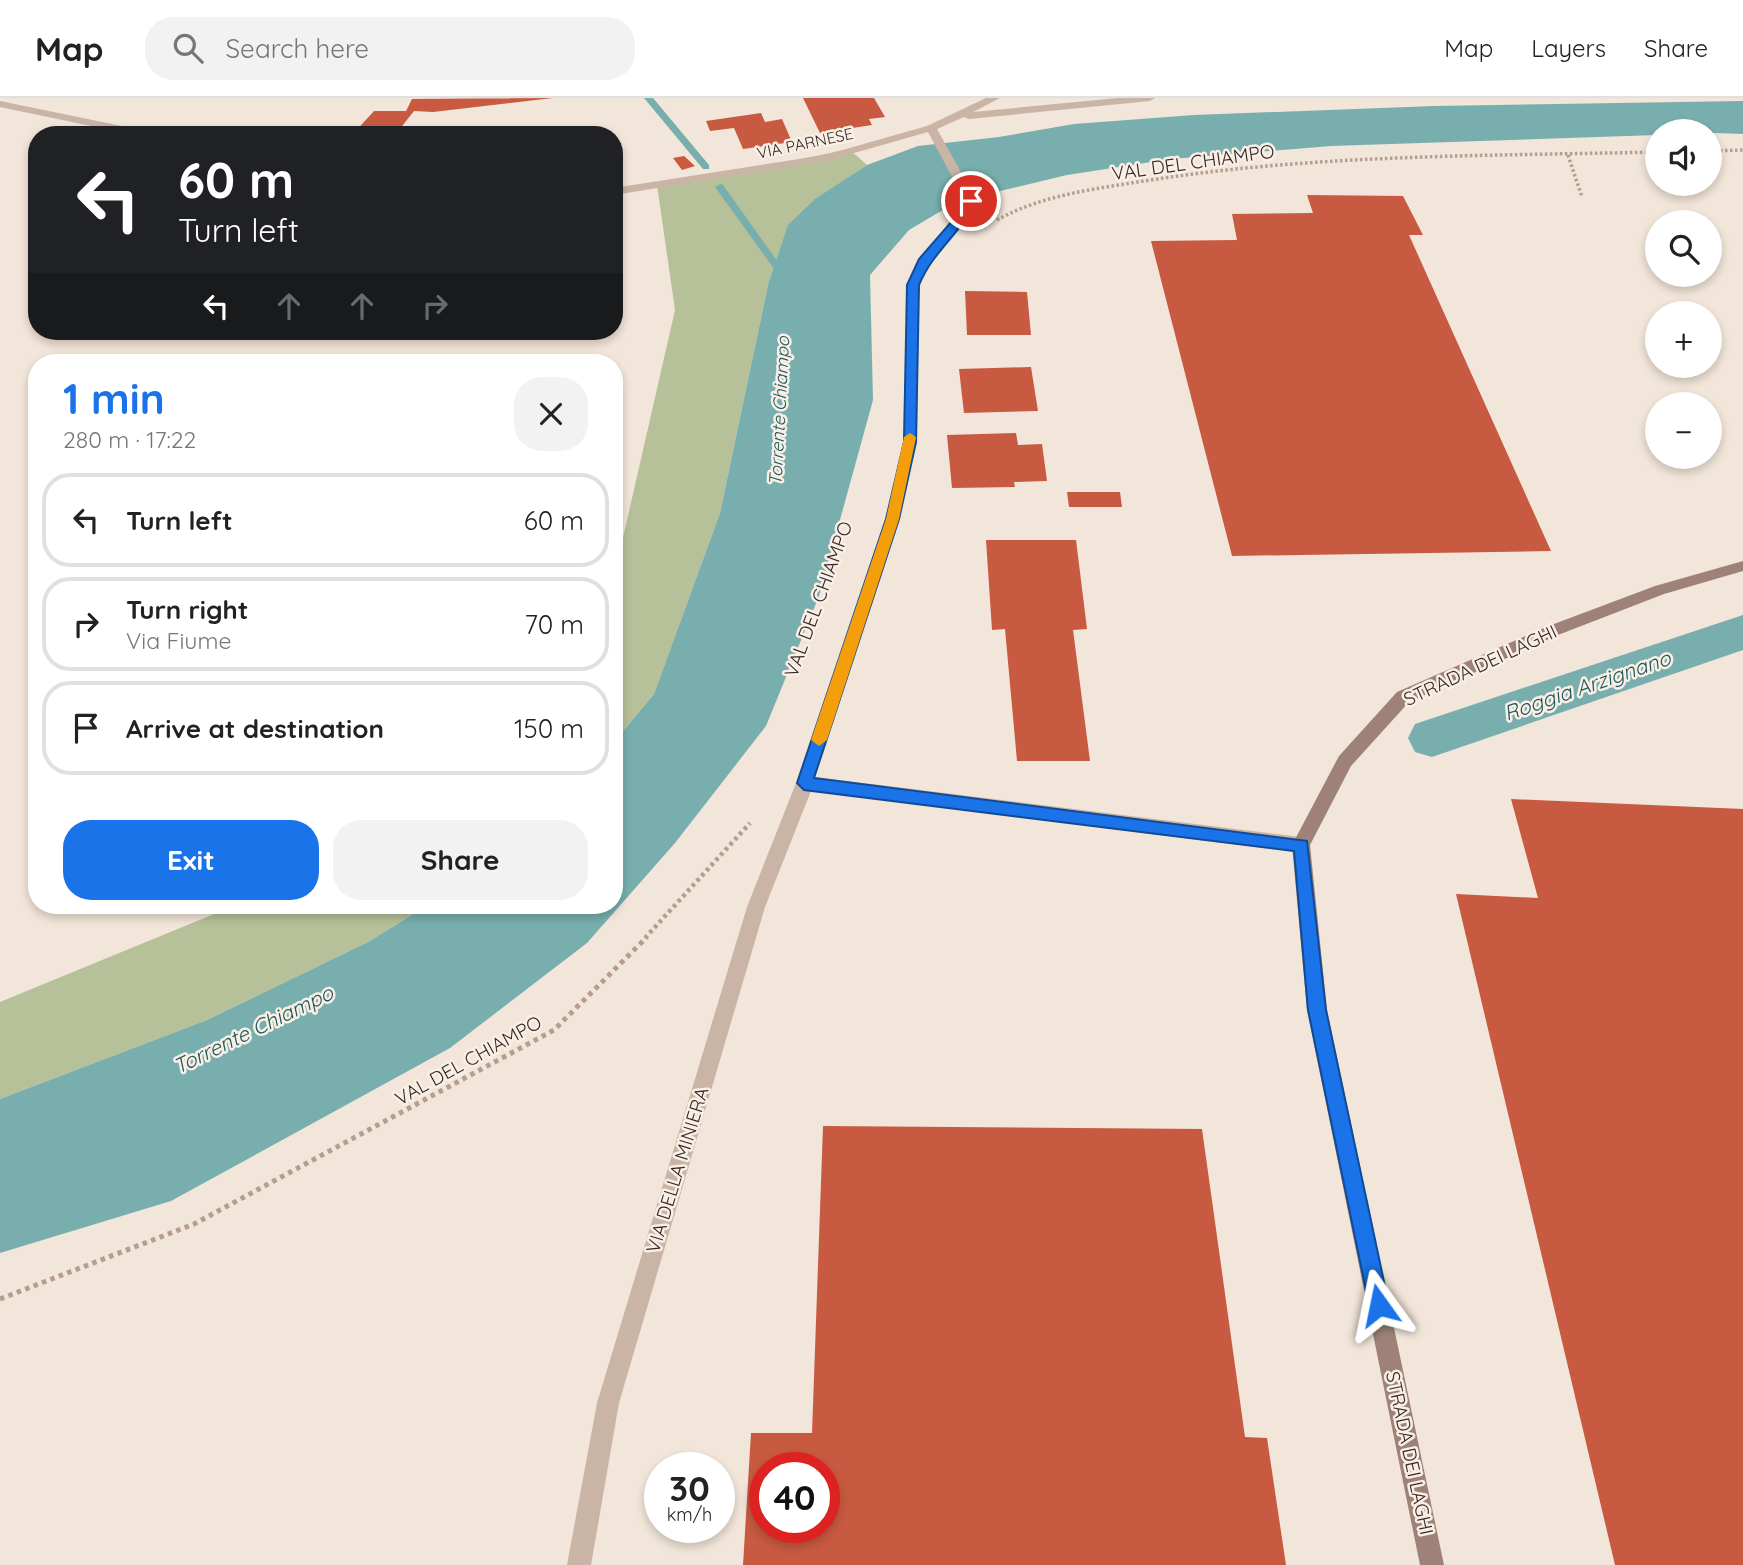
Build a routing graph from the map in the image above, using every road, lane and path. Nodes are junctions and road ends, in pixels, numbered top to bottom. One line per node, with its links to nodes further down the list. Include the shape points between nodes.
1 (995, 98): 4 (street, VIA PARNESE)
2 (1150, 98): 4 (street)
3 (0, 104): 5 (street)
4 (954, 117): 6 (street, VIA PARNESE)
5 (107, 126)
6 (931, 128): 11 (street, VIA PARNESE, via 826,158); 15 (street, VIA DELLA MINIERA, via 971,201 923,261 913,285 910,442 893,519)
7 (1743, 150): 8 (path)
8 (1722, 151)
9 (1645, 152): 10 (path, VAL DEL CHIAMPO)
10 (1568, 155): 12 (path); 13 (path, VAL DEL CHIAMPO, via 1246,166 1051,197)
11 (623, 191)
12 (1582, 197)
13 (992, 223)
14 (1743, 566): 17 (street, STRADA DEI LAGHI, via 1660,590 1552,631 1403,696 1345,761)
15 (804, 783): 17 (street); 19 (street, VIA DELLA MINIERA, via 756,907 608,1403)
16 (755, 811): 18 (path, VAL DEL CHIAMPO, via 751,823 653,930 554,1030 194,1224)
17 (1301, 845): 20 (street, STRADA DEI LAGHI, via 1317,1010)
18 (0, 1299)
19 (579, 1565)
20 (1432, 1565)

